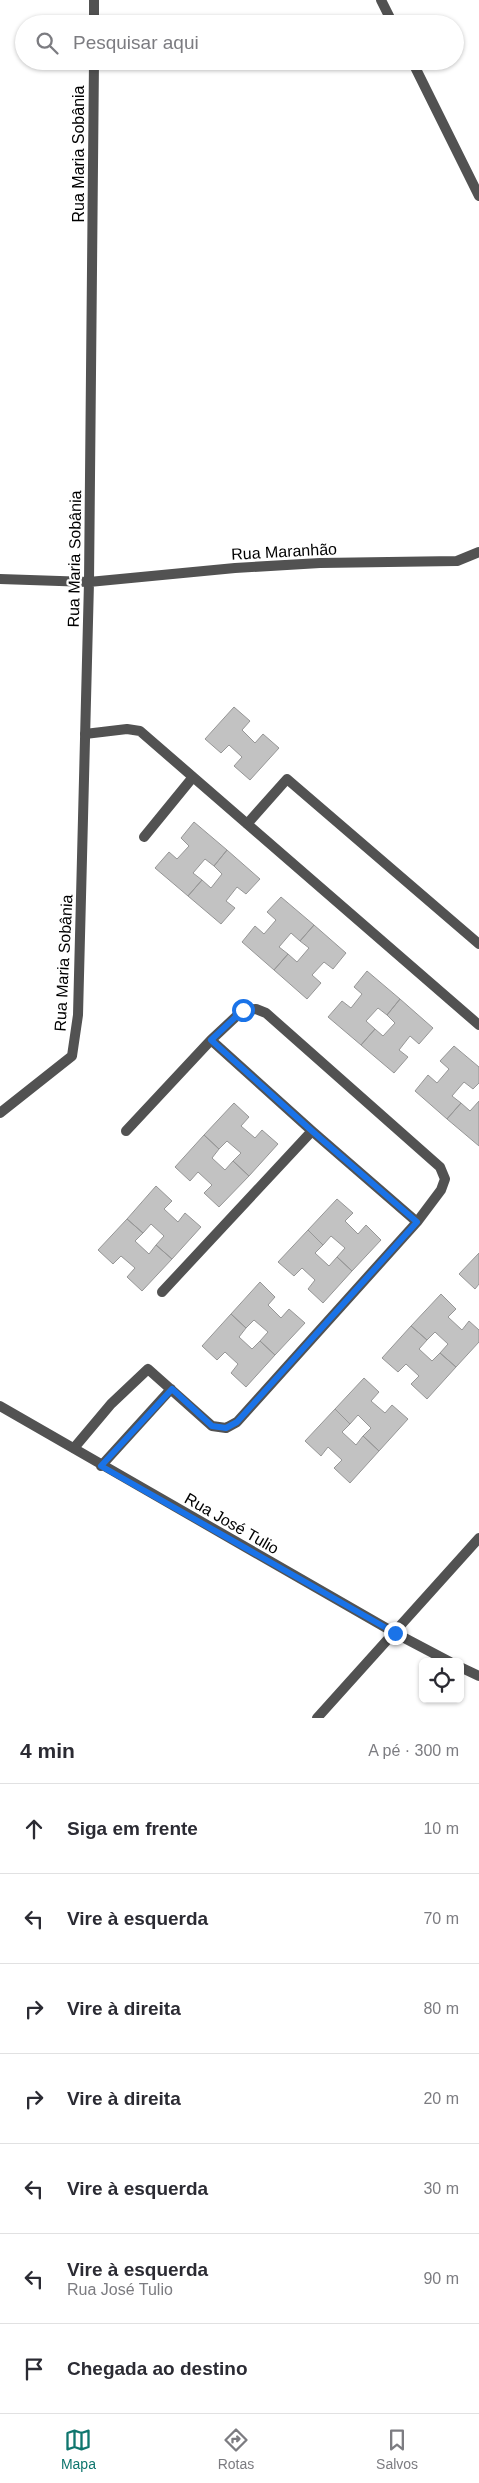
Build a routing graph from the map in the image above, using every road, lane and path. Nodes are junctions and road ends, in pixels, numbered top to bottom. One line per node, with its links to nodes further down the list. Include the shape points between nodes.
1 (94, 0): 3 (street)
2 (382, 0): 4 (street)
3 (94, 15)
4 (389, 15)
5 (94, 70): 10 (street, Rua Maria Sobânia)
6 (416, 70): 7 (street)
7 (479, 196)
8 (479, 552): 10 (street, Rua Maranhão, via 457,561 320,563)
9 (0, 579): 10 (street, Rua Maranhão)
10 (89, 582): 11 (street, Rua Maria Sobânia)
11 (85, 734): 12 (street, via 127,729 140,731); 18 (street, Rua Maria Sobânia, via 78,1015 72,1056)
12 (193, 777): 13 (street); 14 (street)
13 (247, 824): 15 (street, via 287,779); 16 (street)
14 (144, 837)
15 (479, 944)
16 (479, 1025)
17 (211, 1040): 19 (street); 20 (street); 21 (street, via 243,1010 256,1009 266,1013 440,1167 445,1179 442,1190)
18 (1, 1111)
19 (126, 1131)
20 (312, 1131): 21 (street); 22 (street)
21 (417, 1222): 23 (street, via 237,1422 226,1428 212,1426)
22 (162, 1292)
23 (172, 1389): 25 (street, via 148,1369 111,1404); 26 (street)
24 (0, 1406): 25 (street, Rua José Tulio)
25 (74, 1448): 26 (street, Rua José Tulio)
26 (101, 1466): 28 (street, Rua José Tulio)
27 (479, 1538): 28 (street)
28 (395, 1633): 29 (street, Rua José Tulio); 32 (street)
29 (442, 1658)
30 (464, 1669): 31 (street)
31 (479, 1676)
32 (317, 1718)

